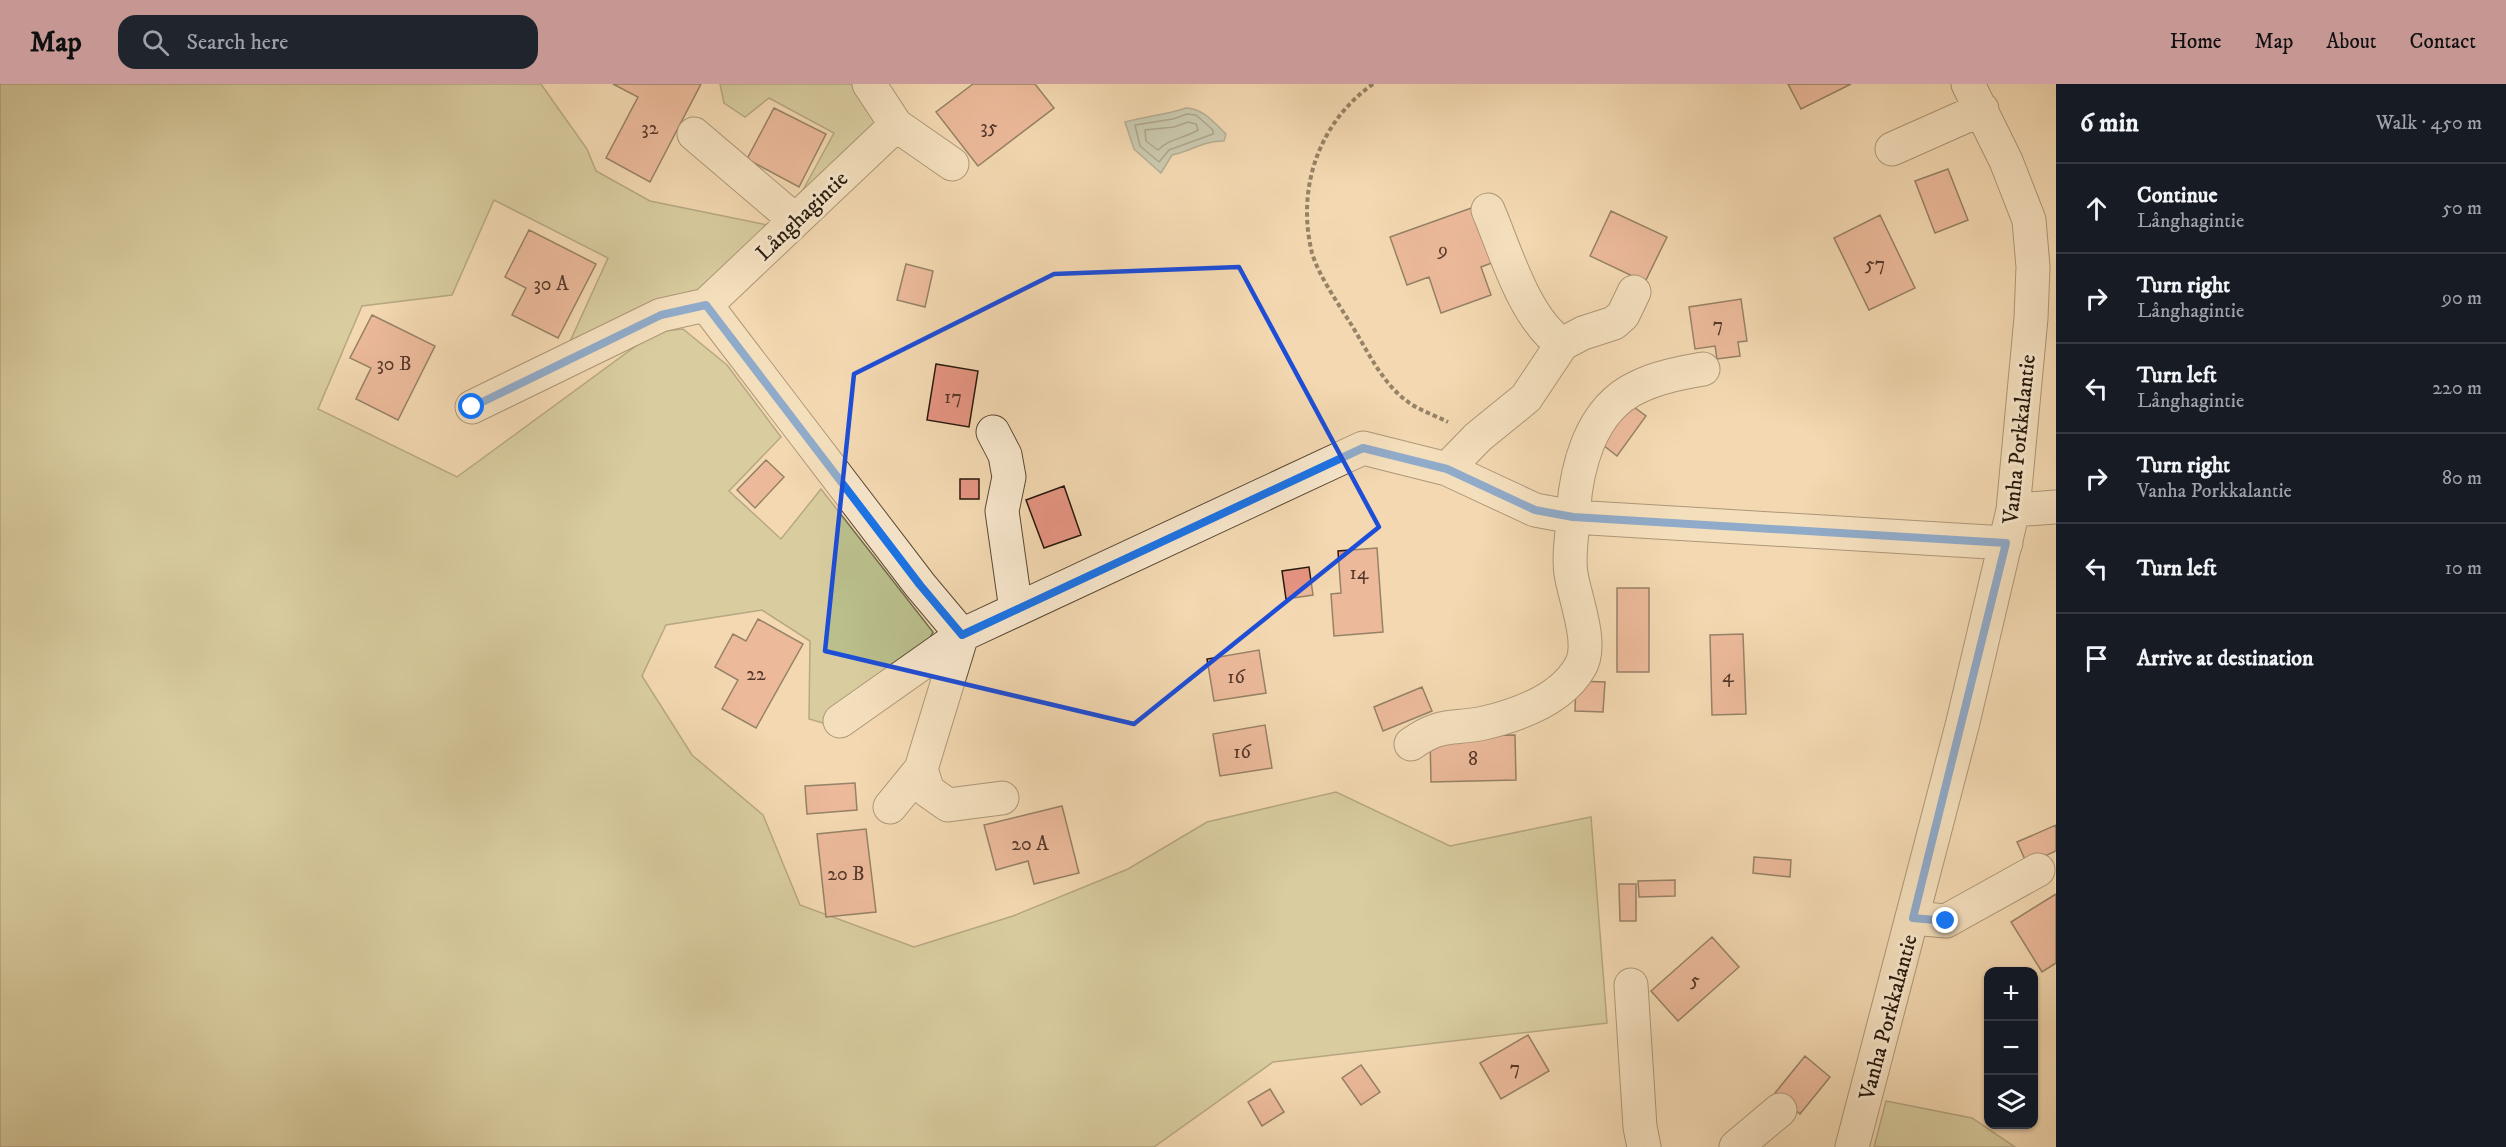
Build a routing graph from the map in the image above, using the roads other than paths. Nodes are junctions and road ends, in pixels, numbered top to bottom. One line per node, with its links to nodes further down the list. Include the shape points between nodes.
1 (869, 84): 3 (street)
2 (1975, 96): 5 (street); 9 (street, Vanha Porkkalantie, via 2029,220)
3 (896, 125): 6 (street); 8 (street, Långhagintie)
4 (694, 134): 8 (street)
5 (1892, 150)
6 (952, 164)
7 (1488, 210): 12 (street, via 1534,315 1548,335)
8 (795, 220): 11 (street, Långhagintie)
9 (2044, 268): 18 (street, Vanha Porkkalantie)
10 (1634, 292): 12 (street, via 1623,315 1614,323)
11 (706, 305): 14 (street, via 661,315); 22 (street)
12 (1562, 345): 16 (street, via 1526,398 1478,436)
13 (1704, 369): 19 (street, via 1636,387 1610,407 1588,443 1575,481)
14 (472, 407)
15 (993, 432): 21 (street, via 1005,455 1009,477 1002,511)
16 (1447, 469): 19 (street, via 1535,510); 21 (street, via 1363,448)
17 (2056, 507): 18 (street)
18 (2013, 510): 20 (street, Vanha Porkkalantie)
19 (1573, 517): 20 (street); 24 (street, via 1570,571 1586,646 1581,666 1564,686 1536,706 1483,723 1430,731)
20 (2006, 543): 29 (street, Vanha Porkkalantie)
21 (1016, 610): 22 (street)
22 (962, 635): 23 (street); 25 (street)
23 (840, 721)
24 (1411, 744)
25 (921, 769): 26 (street, via 928,791 948,805); 27 (street)
26 (1002, 798)
27 (890, 807)
28 (2038, 870): 29 (street, via 1946,921)
29 (1913, 918): 34 (street, Vanha Porkkalantie)
30 (1631, 985): 32 (street)
31 (1780, 1110): 33 (street)
32 (1644, 1147)
33 (1736, 1147)
34 (1852, 1147)

